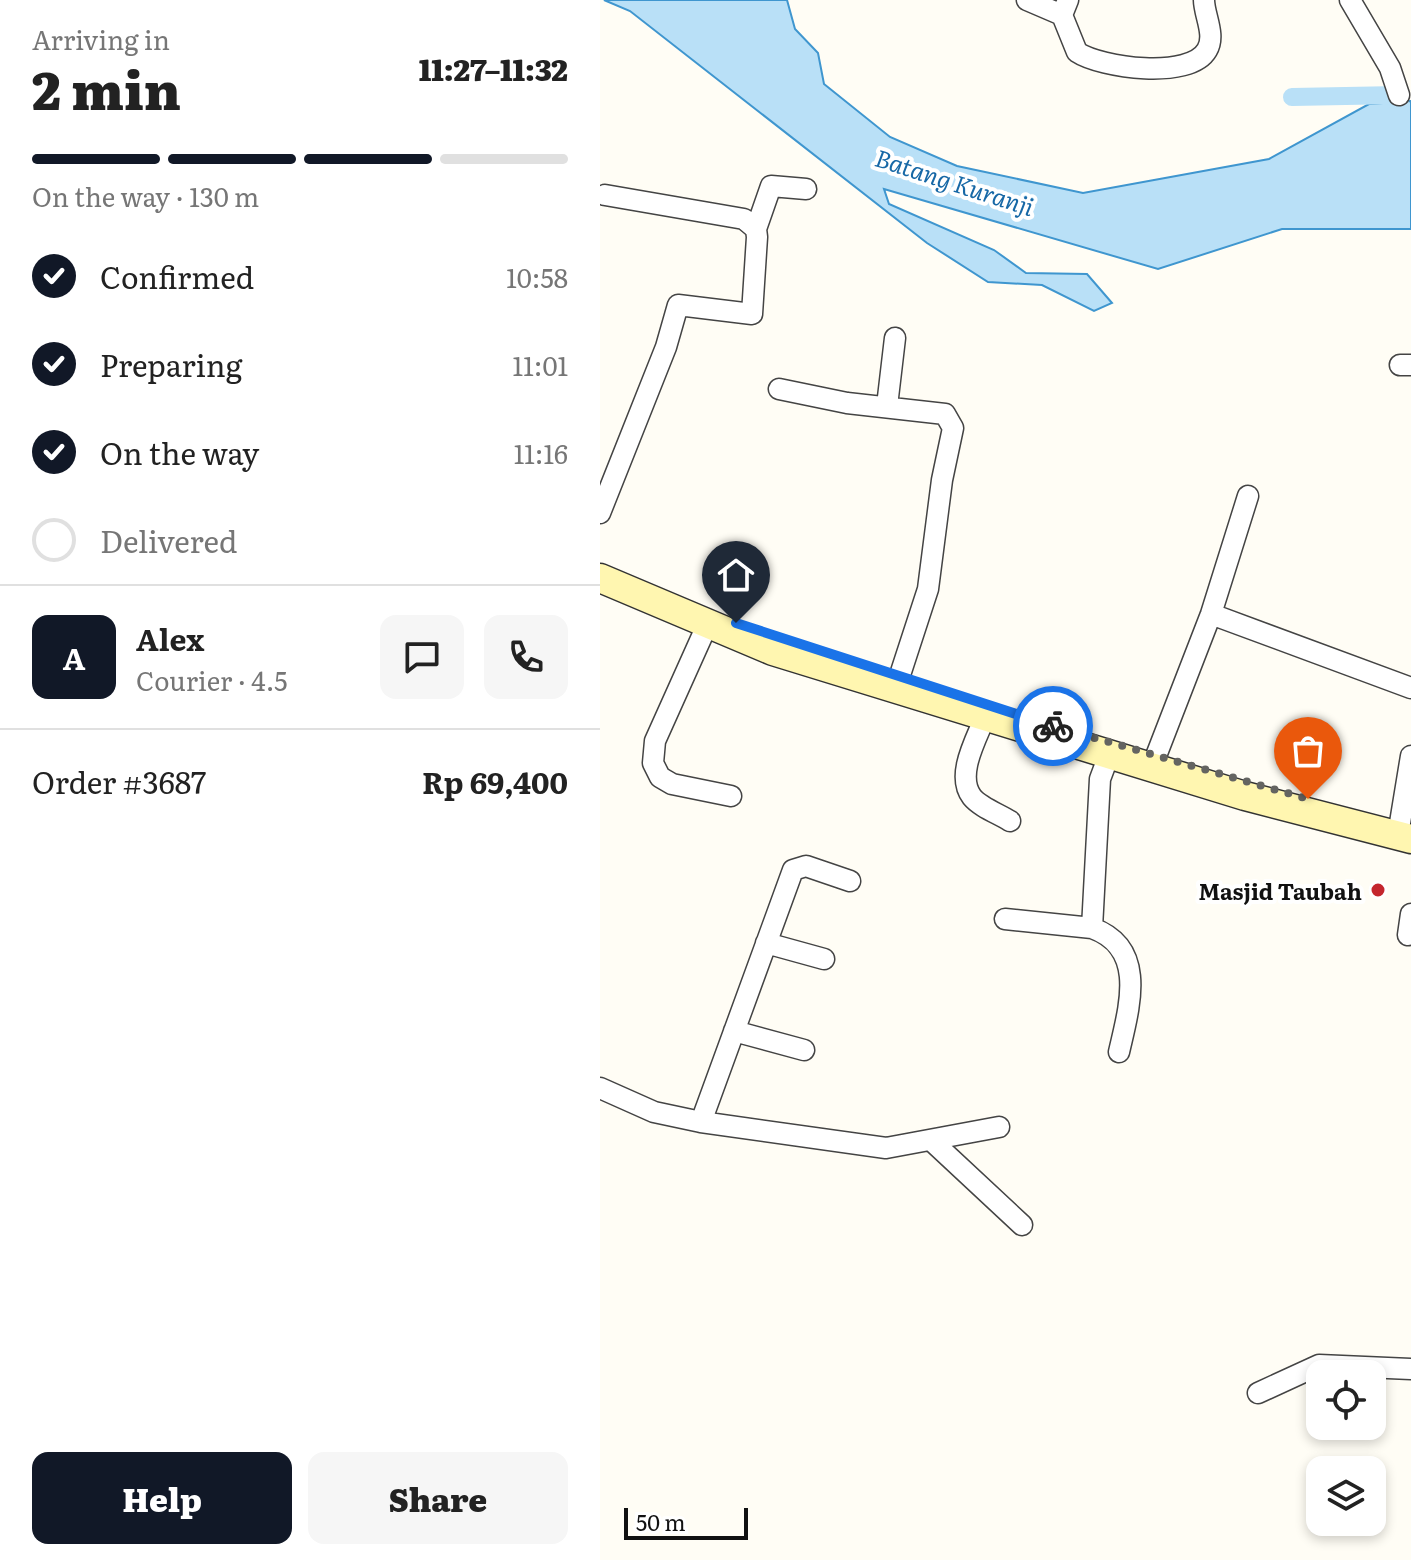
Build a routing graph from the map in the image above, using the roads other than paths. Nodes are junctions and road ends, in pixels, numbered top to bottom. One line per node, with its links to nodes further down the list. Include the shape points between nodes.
1 (1027, 0): 4 (street)
2 (1204, 0): 4 (street, via 1207,51 1196,60 1161,67 1088,60 1077,52)
3 (1350, 0): 5 (street, via 1390,68)
4 (1065, 8)
5 (1399, 95)
6 (806, 189): 8 (street, via 771,186)
7 (602, 200): 8 (street, via 744,219)
8 (756, 229): 13 (street, via 752,314 678,305)
9 (895, 338): 11 (street)
10 (779, 389): 11 (street)
11 (887, 406): 18 (street, via 945,414 953,428 928,589)
12 (1248, 496): 16 (street)
13 (600, 513)
14 (600, 567): 18 (main road, via 761,633)
15 (600, 578): 17 (main road)
16 (1211, 614): 19 (street); 22 (street)
17 (708, 623): 20 (main road, via 773,651); 24 (street, via 655,741 653,763 660,777 672,784)
18 (899, 678): 22 (main road)
19 (1411, 688)
20 (985, 717): 21 (main road); 25 (street, via 966,783 973,798)
21 (1109, 755): 26 (main road, via 1245,796); 30 (street, via 1100,779)
22 (1156, 756): 26 (main road)
23 (1411, 756): 26 (street)
24 (731, 796)
25 (1010, 821)
26 (1405, 831)
27 (850, 881): 32 (street, via 796,867)
28 (1411, 914): 31 (street)
29 (1005, 919): 30 (street)
30 (1092, 928): 36 (street, via 1120,946 1130,969 1131,1001)
31 (1408, 935)
32 (766, 943): 33 (street); 34 (street)
33 (824, 959)
34 (734, 1031): 35 (street); 38 (street)
35 (804, 1050)
36 (1119, 1052)
37 (600, 1088): 38 (street, via 654,1112)
38 (701, 1122): 40 (street, via 870,1148)
39 (999, 1127): 40 (street)
40 (933, 1142): 41 (street)
41 (1022, 1225)
42 (1411, 1369): 43 (street, via 1319,1365)
43 (1258, 1393)

